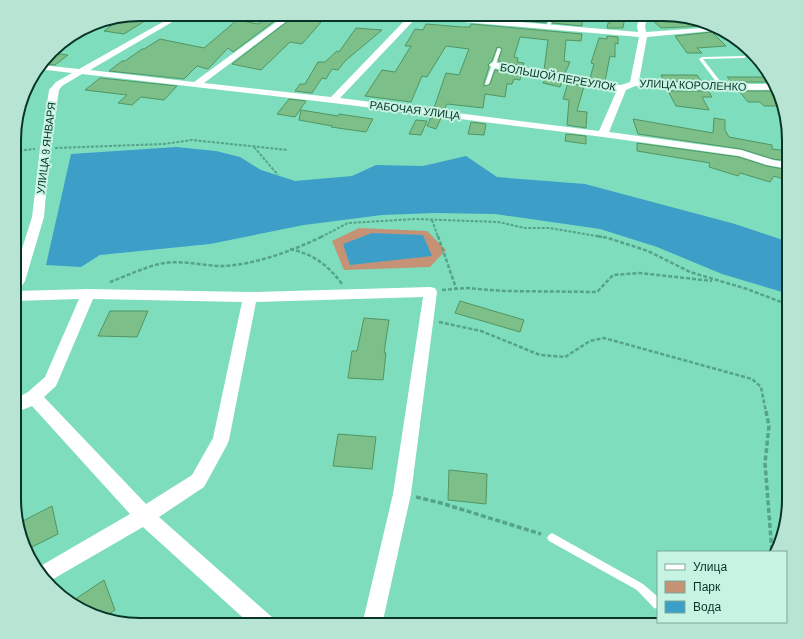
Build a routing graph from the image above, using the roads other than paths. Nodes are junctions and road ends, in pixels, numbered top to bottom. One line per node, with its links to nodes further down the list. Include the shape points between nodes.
1 (170, 21): 14 (street, УЛИЦА 9 ЯНВАРЯ)
2 (282, 21): 16 (street)
3 (409, 21): 21 (street)
4 (481, 21): 7 (street)
5 (550, 21): 7 (lane)
6 (642, 21): 9 (street, БОЛЬШОЙ ПЕРЕУЛОК)
7 (547, 27): 9 (street)
8 (708, 30): 9 (street)
9 (642, 35): 15 (street, БОЛЬШОЙ ПЕРЕУЛОК)
10 (499, 49): 12 (lane)
11 (744, 58): 18 (lane, via 701,59)
12 (494, 65): 17 (lane); 20 (street, БОЛЬШОЙ ПЕРЕУЛОК)
13 (46, 67): 14 (street, РАБОЧАЯ УЛИЦА)
14 (83, 70): 16 (street, РАБОЧАЯ УЛИЦА); 24 (street, УЛИЦА 9 ЯНВАРЯ, via 59,84 54,90 38,217)
15 (634, 83): 18 (street, УЛИЦА КОРОЛЕНКО); 20 (street, БОЛЬШОЙ ПЕРЕУЛОК)
16 (196, 84): 21 (street, РАБОЧАЯ УЛИЦА)
17 (487, 84)
18 (722, 86): 19 (street, УЛИЦА КОРОЛЕНКО)
19 (769, 87)
20 (622, 88): 22 (street, БОЛЬШОЙ ПЕРЕУЛОК)
21 (333, 100): 22 (street, РАБОЧАЯ УЛИЦА)
22 (603, 134): 23 (street, РАБОЧАЯ УЛИЦА, via 741,153)
23 (782, 165)
24 (21, 271)
25 (88, 294): 26 (street); 27 (street); 28 (street, via 51,381)
26 (21, 296)
27 (250, 297): 30 (street, via 221,440 198,481); 35 (street, via 430,292 424,319 402,494)
28 (34, 397): 29 (street); 30 (street)
29 (21, 403)
30 (144, 516): 32 (street); 34 (street)
31 (552, 538): 33 (lane, via 640,587)
32 (47, 572)
33 (657, 603)
34 (258, 618)
35 (374, 618)

